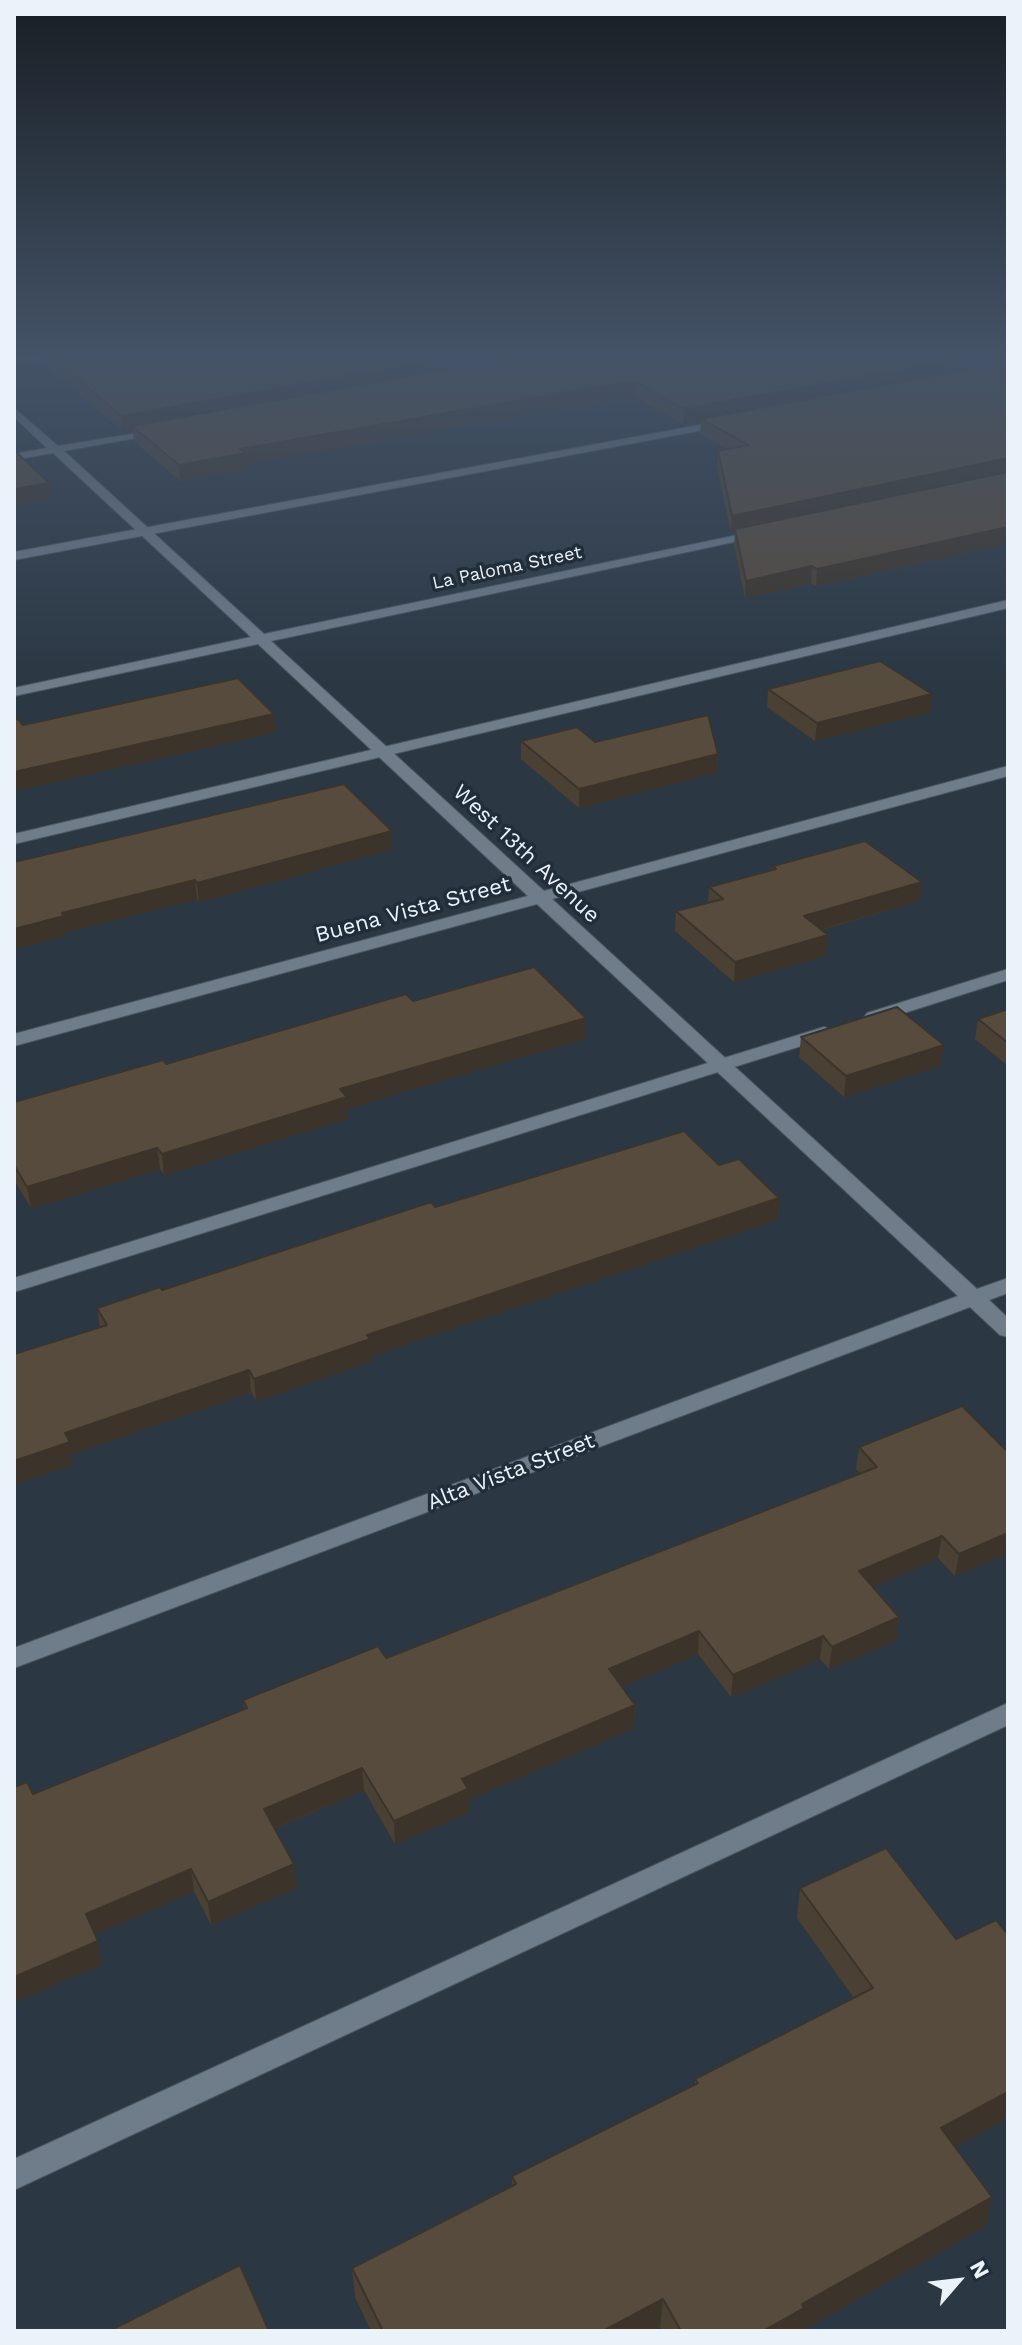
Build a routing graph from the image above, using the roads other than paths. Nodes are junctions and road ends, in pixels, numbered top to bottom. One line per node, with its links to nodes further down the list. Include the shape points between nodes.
1 (73, 465): 4 (street, West 13th Avenue)
2 (499, 465): 4 (street)
3 (775, 530): 7 (street, La Paloma Street)
4 (144, 532): 5 (street); 7 (street, West 13th Avenue)
5 (14, 556)
6 (1008, 604): 9 (street)
7 (261, 639): 8 (street, La Paloma Street); 9 (street, West 13th Avenue)
8 (14, 692)
9 (382, 752): 11 (street); 12 (street, West 13th Avenue)
10 (1008, 771): 12 (street, Buena Vista Street)
11 (14, 839)
12 (541, 898): 14 (street, Buena Vista Street); 15 (street, West 13th Avenue)
13 (1008, 974): 15 (street)
14 (14, 1040)
15 (721, 1065): 16 (street); 18 (street, West 13th Avenue)
16 (14, 1285)
17 (1008, 1285): 18 (street, Alta Vista Street)
18 (974, 1298): 19 (street, West 13th Avenue); 20 (street, Alta Vista Street)
19 (1008, 1330)
20 (14, 1658)
21 (1008, 1713): 22 (street)
22 (14, 2175)

